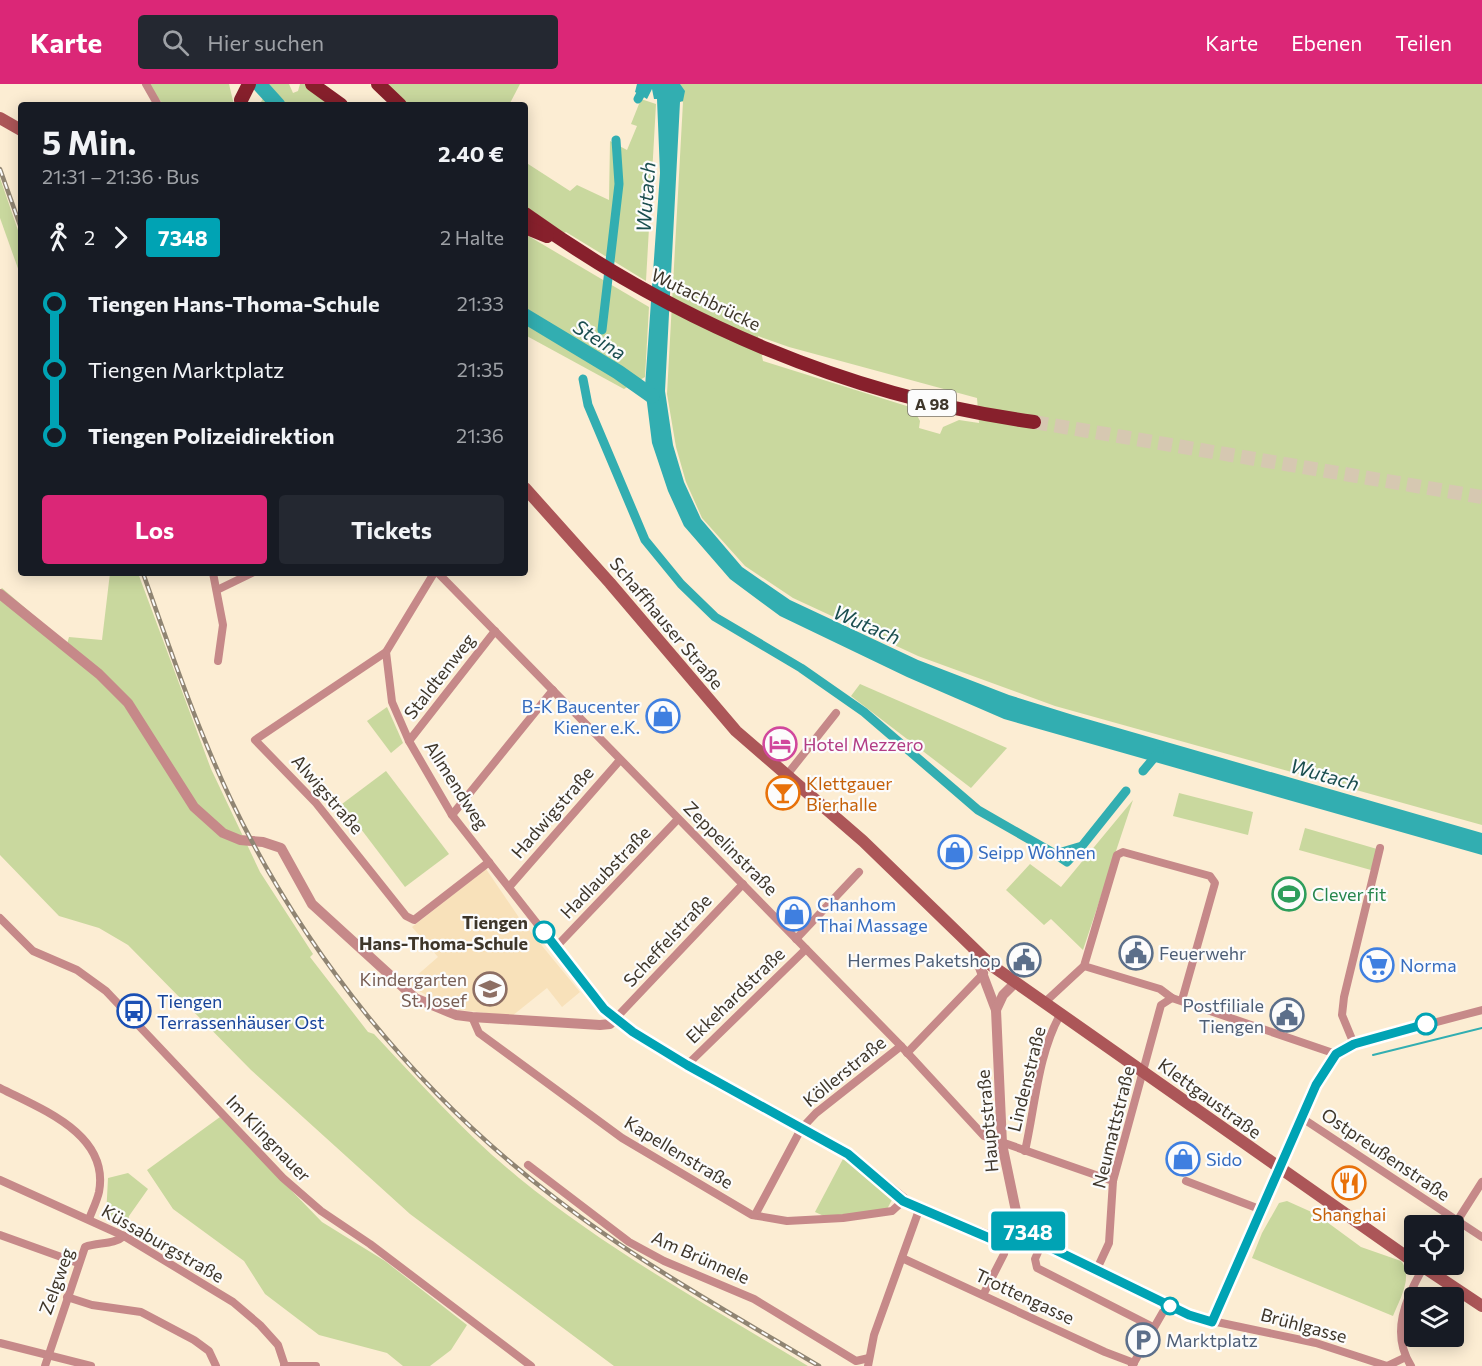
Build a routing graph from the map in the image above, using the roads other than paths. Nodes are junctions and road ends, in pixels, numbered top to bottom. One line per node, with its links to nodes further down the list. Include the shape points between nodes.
1 (146, 84): 5 (street)
2 (312, 84): 6 (highway)
3 (321, 84): 7 (highway)
4 (378, 84): 8 (highway)
5 (156, 102)
6 (337, 102)
7 (346, 102)
8 (397, 102)
9 (0, 118): 10 (main road)
10 (18, 128)
11 (528, 216): 13 (highway, A 98)
12 (528, 228): 13 (highway)
13 (571, 247): 14 (highway, Wutachbrücke / A 98, via 733,335 832,372 950,408)
14 (1034, 422)
15 (528, 491): 29 (main road, Schaffhauser Straße, via 716,710)
16 (214, 576): 20 (street)
17 (246, 576): 20 (street)
18 (434, 576): 23 (street)
19 (439, 576): 22 (street, Zeppelinstraße)
20 (217, 590): 24 (street, via 223,625)
21 (0, 594): 51 (street, via 99,674 128,703 194,807 223,833 281,848 312,904 415,998 456,1015)
22 (495, 631): 25 (street, Zeppelinstraße); 27 (street, Staldtenweg)
23 (386, 652): 27 (street, Allmendweg, via 393,702); 33 (street, Alwigstraße, via 255,740 316,803 406,916 414,920)
24 (218, 661)
25 (553, 690): 28 (street, Zeppelinstraße); 30 (street)
26 (836, 713): 29 (street)
27 (409, 741): 30 (street, Allmendweg)
28 (621, 760): 31 (street, Zeppelinstraße); 36 (street, Hadwigstraße)
29 (786, 776): 40 (main road, Schaffhauser Straße, via 863,841)
30 (452, 815): 33 (street, Allmendweg)
31 (678, 819): 35 (street, Zeppelinstraße); 39 (street, Hadlaubstraße)
32 (1380, 848): 53 (street, via 1344,997 1342,1015)
33 (489, 862): 36 (street, Allmendweg)
34 (860, 872): 38 (street, Ekkehardstraße)
35 (743, 884): 38 (street, Zeppelinstraße); 52 (street, Scheffelstraße)
36 (509, 887): 39 (street, Allmendweg)
37 (0, 918): 105 (street, Im Klingnauer, via 33,951 77,970 106,991 283,1179 321,1212 370,1244)
38 (796, 939): 41 (street, Zeppelinstraße)
39 (555, 948): 52 (street, Allmendweg)
40 (973, 948): 43 (street, Hauptstraße); 44 (main road, Schaffhauser Straße)
41 (806, 949): 54 (street, Zeppelinstraße); 56 (street, Ekkehardstraße)
42 (1084, 966): 45 (street, via 1160,989); 46 (street, via 1117,855 1123,852 1210,876 1215,883); 47 (street)
43 (984, 973): 48 (street, Hauptstraße); 54 (street, Köllerstraße)
44 (1015, 982): 47 (main road, Schaffhauser Straße); 48 (street)
45 (1172, 998): 46 (street); 57 (street, Neumattstraße, via 1161,1005)
46 (1182, 1000): 55 (street)
47 (1044, 1003): 50 (main road, Klettgaustraße)
48 (996, 1010): 61 (street, Hauptstraße)
49 (1482, 1010): 53 (street)
50 (1060, 1014): 57 (main road, Klettgaustraße); 62 (street, Lindenstraße, via 1046,1050)
51 (472, 1017): 52 (street, via 600,1025); 72 (street, Kapellenstraße, via 479,1033 622,1138)
52 (615, 1019): 56 (street)
53 (1354, 1044): 55 (street)
54 (904, 1050): 60 (street, Köllerstraße, via 816,1113); 61 (street, Zeppelinstraße, via 984,1136)
55 (1336, 1054): 59 (street, via 1316,1085)
56 (687, 1065): 60 (street)
57 (1144, 1072): 64 (main road, Klettgaustraße); 67 (street, Neumattstraße)
58 (0, 1088): 75 (street, via 62,1120 92,1148 99,1168 99,1192)
59 (1302, 1118): 64 (street); 73 (street, Ostpreußenstraße)
60 (801, 1129): 69 (street, via 848,1154); 72 (street, Köllerstraße)
61 (1002, 1144): 62 (street, Zeppelinstraße); 76 (street, Hauptstraße, via 1017,1216)
62 (1025, 1151): 67 (street, Zeppelinstraße)
63 (528, 1165): 98 (street, Am Brünnele, via 638,1247 754,1299 856,1361)
64 (1280, 1169): 71 (street); 83 (main road, Klettgaustraße)
65 (0, 1180): 75 (street, Küssaburgstraße)
66 (1186, 1180): 71 (street)
67 (1113, 1181): 86 (street, Neumattstraße, via 1109,1243)
68 (1482, 1182): 74 (street)
69 (903, 1201): 70 (street); 72 (street, Kapellenstraße, via 892,1211 843,1218 787,1221)
70 (920, 1210): 81 (street); 84 (street, Am Brünnele)
71 (1262, 1210): 93 (street)
72 (754, 1215)
73 (1443, 1215)
74 (1460, 1215)
75 (89, 1219): 79 (street, Küssaburgstraße)
76 (1024, 1227): 81 (street); 82 (street, Hauptstraße)
77 (1464, 1228): 80 (street, Ostpreußenstraße)
78 (0, 1235): 85 (street)
79 (124, 1236): 85 (street, Zelgweg, via 85,1246); 103 (street, Küssaburgstraße, via 233,1302 278,1345)
80 (1482, 1237)
81 (1006, 1242): 89 (street)
82 (1041, 1243): 86 (street, Hauptstraße); 94 (street, via 1035,1259 1037,1268)
83 (1404, 1255)
84 (902, 1258): 89 (street, Trottengasse); 98 (street, Am Brünnele)
85 (78, 1263): 90 (street, Zelgweg)
86 (1097, 1269): 91 (street, Hauptstraße)
87 (1416, 1275): 97 (street, via 1400,1322)
88 (1434, 1275): 92 (main road, Klettgaustraße)
89 (983, 1295): 99 (street, Trottengasse)
90 (67, 1297): 96 (street, Zelgweg); 102 (street, via 141,1312 194,1340 209,1351)
91 (1167, 1305): 93 (street, Hauptstraße); 94 (street)
92 (1482, 1306)
93 (1212, 1322): 106 (street, Brühlgasse, via 1316,1343)
94 (1153, 1327): 99 (street)
95 (0, 1343): 96 (street)
96 (49, 1354): 100 (street, Zelgweg); 101 (street)
97 (1406, 1357): 106 (street); 107 (street)
98 (868, 1362)
99 (1133, 1364)
100 (45, 1366)
101 (91, 1366)
102 (216, 1366)
103 (285, 1366): 104 (street)
104 (316, 1366)
105 (531, 1366)
106 (1387, 1366)
107 (1411, 1366)

